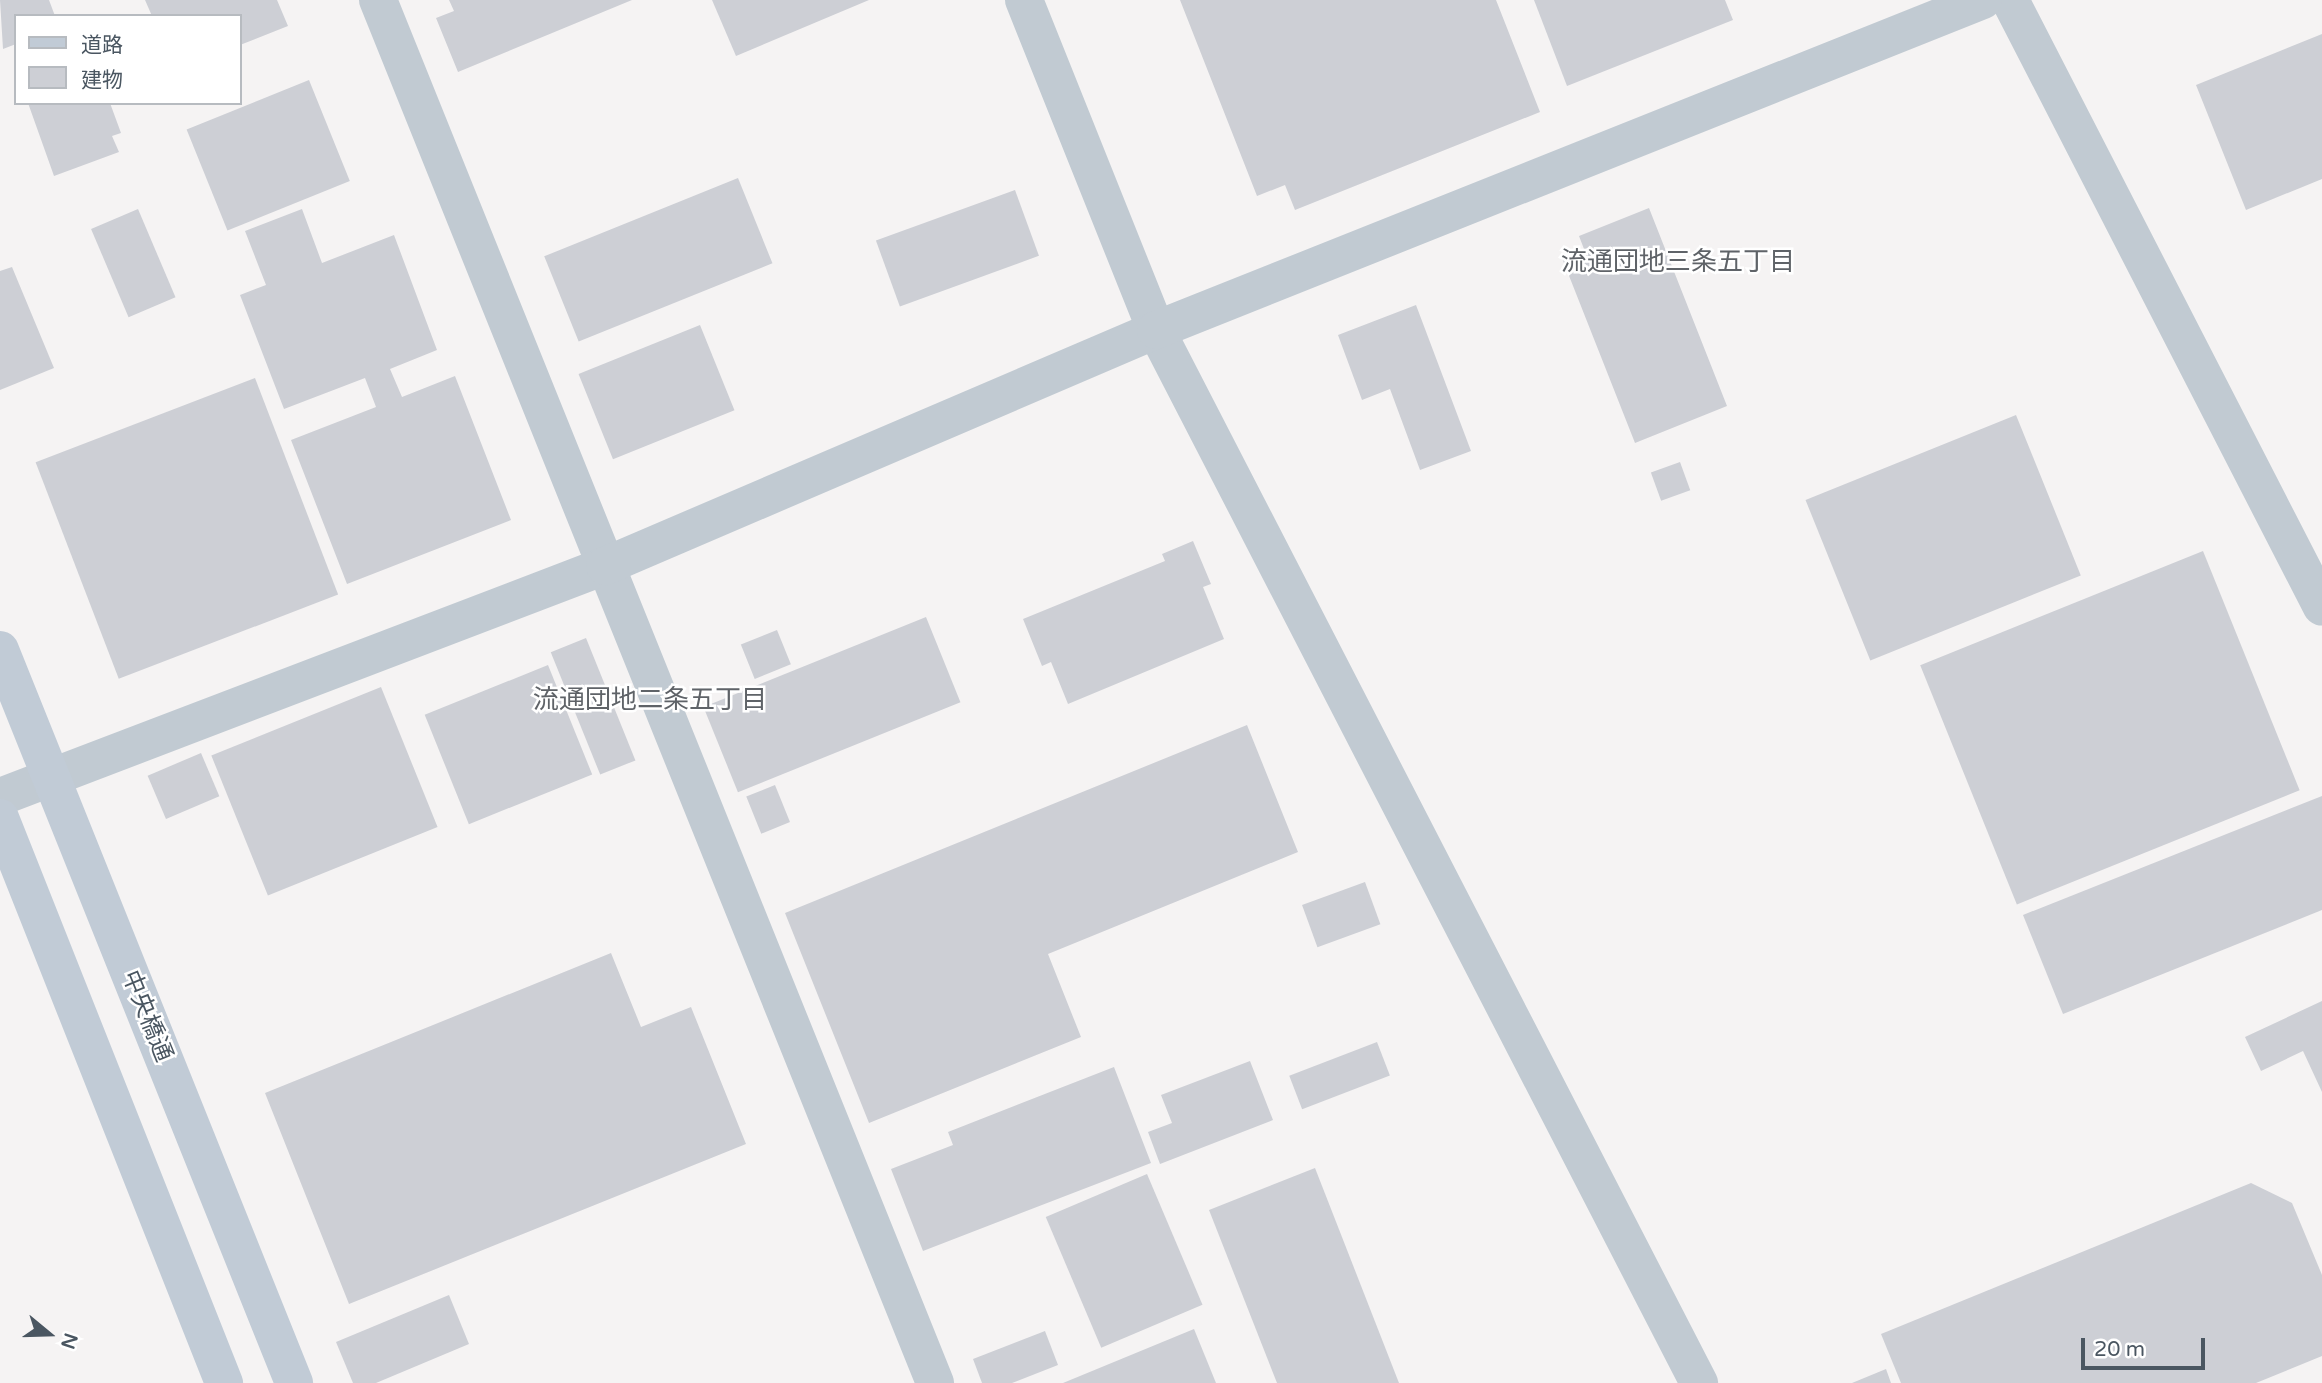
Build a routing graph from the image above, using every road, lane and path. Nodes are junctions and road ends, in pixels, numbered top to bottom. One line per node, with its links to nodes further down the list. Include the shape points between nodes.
1 (378, 0): 6 (street)
2 (1024, 0): 5 (street)
3 (1983, 0): 5 (street)
4 (2010, 0): 7 (street)
5 (1156, 330): 6 (street); 15 (street)
6 (605, 566): 9 (street); 14 (street)
7 (2322, 607)
8 (0, 650): 9 (main road, 中央橋通)
9 (51, 778): 10 (street); 13 (main road, 中央橋通)
10 (0, 797)
11 (0, 818): 12 (main road)
12 (224, 1383)
13 (295, 1383)
14 (935, 1383)
15 (1699, 1383)

